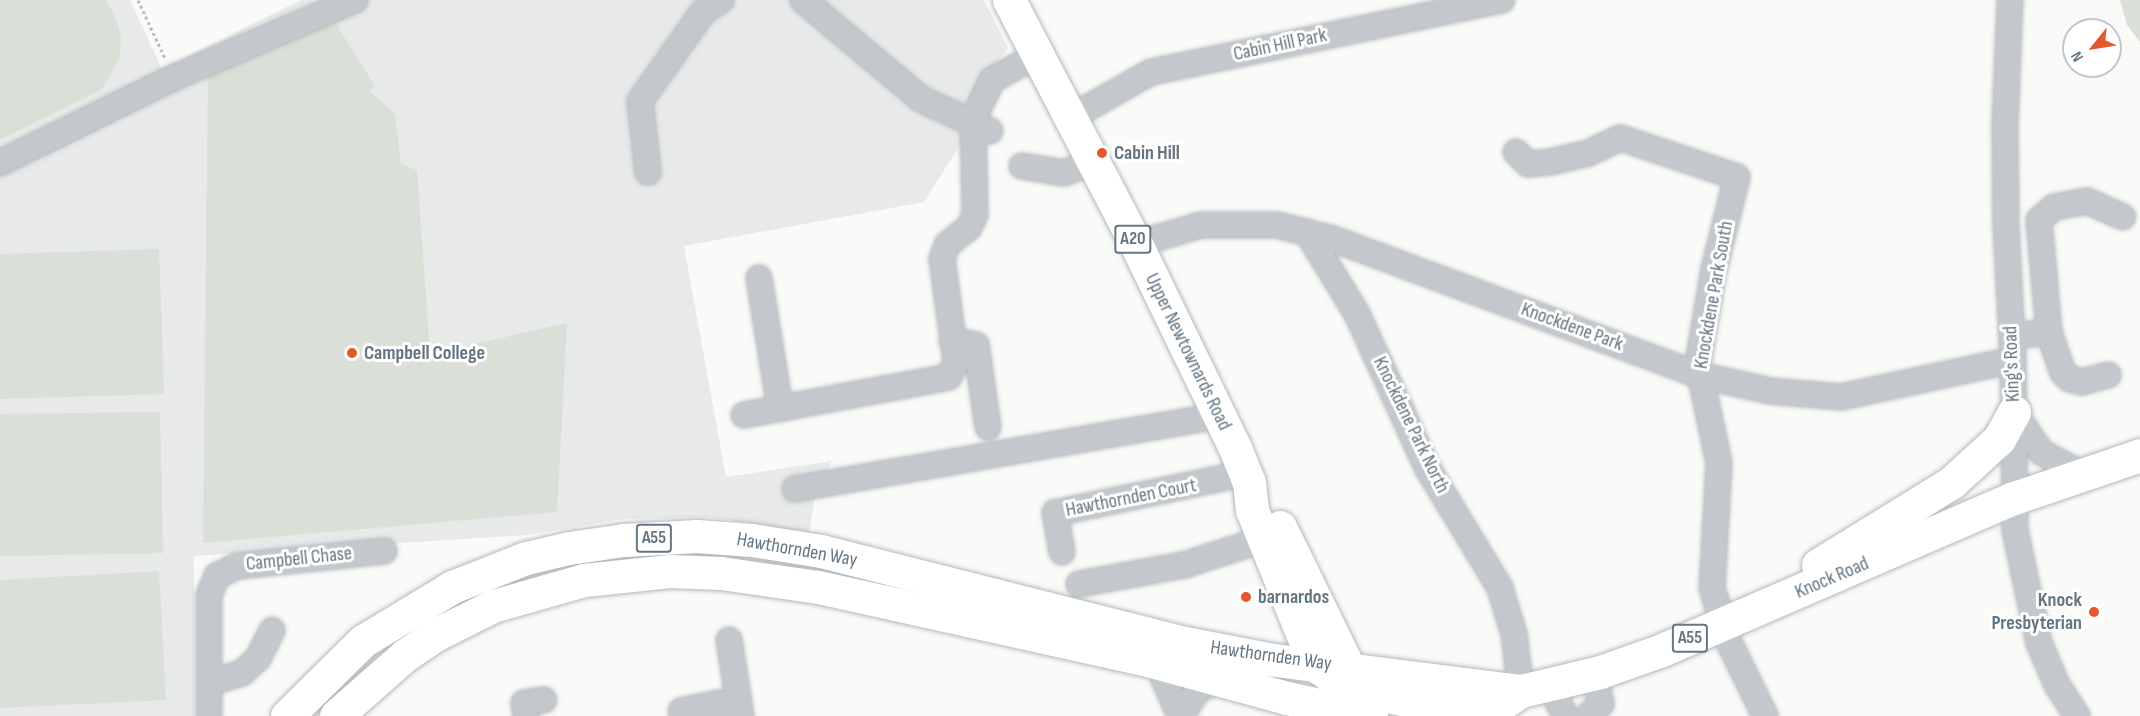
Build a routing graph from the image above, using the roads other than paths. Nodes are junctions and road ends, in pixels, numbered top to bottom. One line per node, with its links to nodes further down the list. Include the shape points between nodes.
1 (355, 0): 12 (street, via 175,77)
2 (721, 0): 14 (street, via 703,12 640,101)
3 (803, 0): 9 (street, via 921,99)
4 (1009, 0): 7 (highway, Upper Newtownards Road / A20)
5 (1502, 0): 8 (street, Cabin Hill Park, via 1151,72)
6 (2010, 0): 20 (street, King's Road, via 2005,145)
7 (1037, 55): 8 (highway, Upper Newtownards Road / A20); 9 (street, via 992,80)
8 (1070, 118): 11 (highway, Upper Newtownards Road / A20)
9 (981, 127): 21 (street, via 975,214 969,227 947,245 942,259)
10 (1515, 152): 23 (street, Knockdene Park South, via 1527,164 1550,162 1586,154 1621,138 1737,177 1714,269)
11 (1093, 161): 13 (street, via 1064,173); 17 (highway, Upper Newtownards Road / A20)
12 (0, 163)
13 (1022, 166)
14 (648, 172)
15 (2123, 217): 19 (street, via 2087,201 2054,207 2039,220)
16 (1307, 232): 17 (street, Knockdene Park, via 1276,225 1224,223 1178,230); 23 (street, Knockdene Park); 50 (street, Knockdene Park North, via 1357,314 1428,469 1500,588 1514,634)
17 (1136, 244): 28 (highway, Upper Newtownards Road / A20)
18 (759, 278): 25 (street)
19 (2049, 332): 20 (street); 24 (street, via 2063,373 2070,379 2082,382)
20 (2012, 336): 22 (street, King's Road)
21 (952, 340): 25 (street, via 956,362 949,377); 29 (street, via 976,345)
22 (2013, 360): 23 (street, Knockdene Park, via 1841,397 1770,391); 26 (street, King's Road)
23 (1699, 375): 41 (street, Knockdene Park South, via 1714,425 1719,463 1710,578)
24 (2108, 375)
25 (790, 406): 27 (street)
26 (2014, 412): 31 (street, via 2041,452); 34 (street, King's Road); 39 (highway, via 1993,445 1951,483 1801,574)
27 (744, 415)
28 (1219, 416): 32 (highway, Upper Newtownards Road / A20); 33 (street)
29 (988, 427)
30 (2140, 455): 31 (highway, Knock Road / A55)
31 (2082, 474): 34 (highway, Knock Road / A55)
32 (1251, 480): 35 (highway, Upper Newtownards Road / A20); 37 (street, Hawthornden Court, via 1055,513); 45 (highway, via 1273,495 1343,626)
33 (795, 489)
34 (2014, 498): 39 (highway, Knock Road / A55); 62 (street, King's Road, via 2018,551 2036,633 2046,663)
35 (1269, 528): 38 (street, via 1184,565); 40 (highway, Upper Newtownards Road / A20); 49 (highway, Upper Newtownards Road / A20)
36 (384, 551): 48 (street, Campbell Chase, via 225,569 211,585 209,595)
37 (1062, 552)
38 (1072, 598): 40 (highway, via 1089,608 1257,645 1283,630); 49 (highway, Hawthornden Way / A55, via 1185,643); 55 (highway, Hawthornden Way / A55, via 752,540 697,536 623,540 525,558 452,587 363,641)
39 (1780, 600): 41 (highway, Knock Road / A55)
40 (1291, 607): 49 (highway, Upper Newtownards Road / A20)
41 (1724, 625): 46 (highway, Knock Road / A55); 61 (street, Knockdene Park South)
42 (272, 630): 48 (street, via 258,658 242,673)
43 (729, 640): 53 (street)
44 (1157, 663): 47 (highway, Hawthornden Way / A55); 56 (highway, Hawthornden Way / A55, via 818,587 721,573 644,571 547,588 493,606 437,634 404,656); 58 (street)
45 (1395, 672): 49 (highway, Knock Road / A55); 50 (highway, Knock Road / A55)
46 (1595, 674): 50 (highway, Knock Road / A55); 60 (street, via 1601,704)
47 (1217, 679): 49 (highway, Hawthornden Way / A55, via 1287,698); 58 (street, via 1196,692)
48 (209, 683): 54 (street, Campbell Chase)
49 (1343, 692): 50 (highway, via 1406,700)
50 (1513, 699): 59 (street, Knockdene Park North)
51 (544, 700): 57 (street, via 524,703)
52 (681, 711): 53 (street, via 719,703)
53 (741, 715)
54 (209, 716)
55 (287, 716)
56 (336, 716)
57 (526, 716)
58 (1181, 716)
59 (1565, 716)
60 (1588, 716)
61 (1765, 716)
62 (2077, 716)

